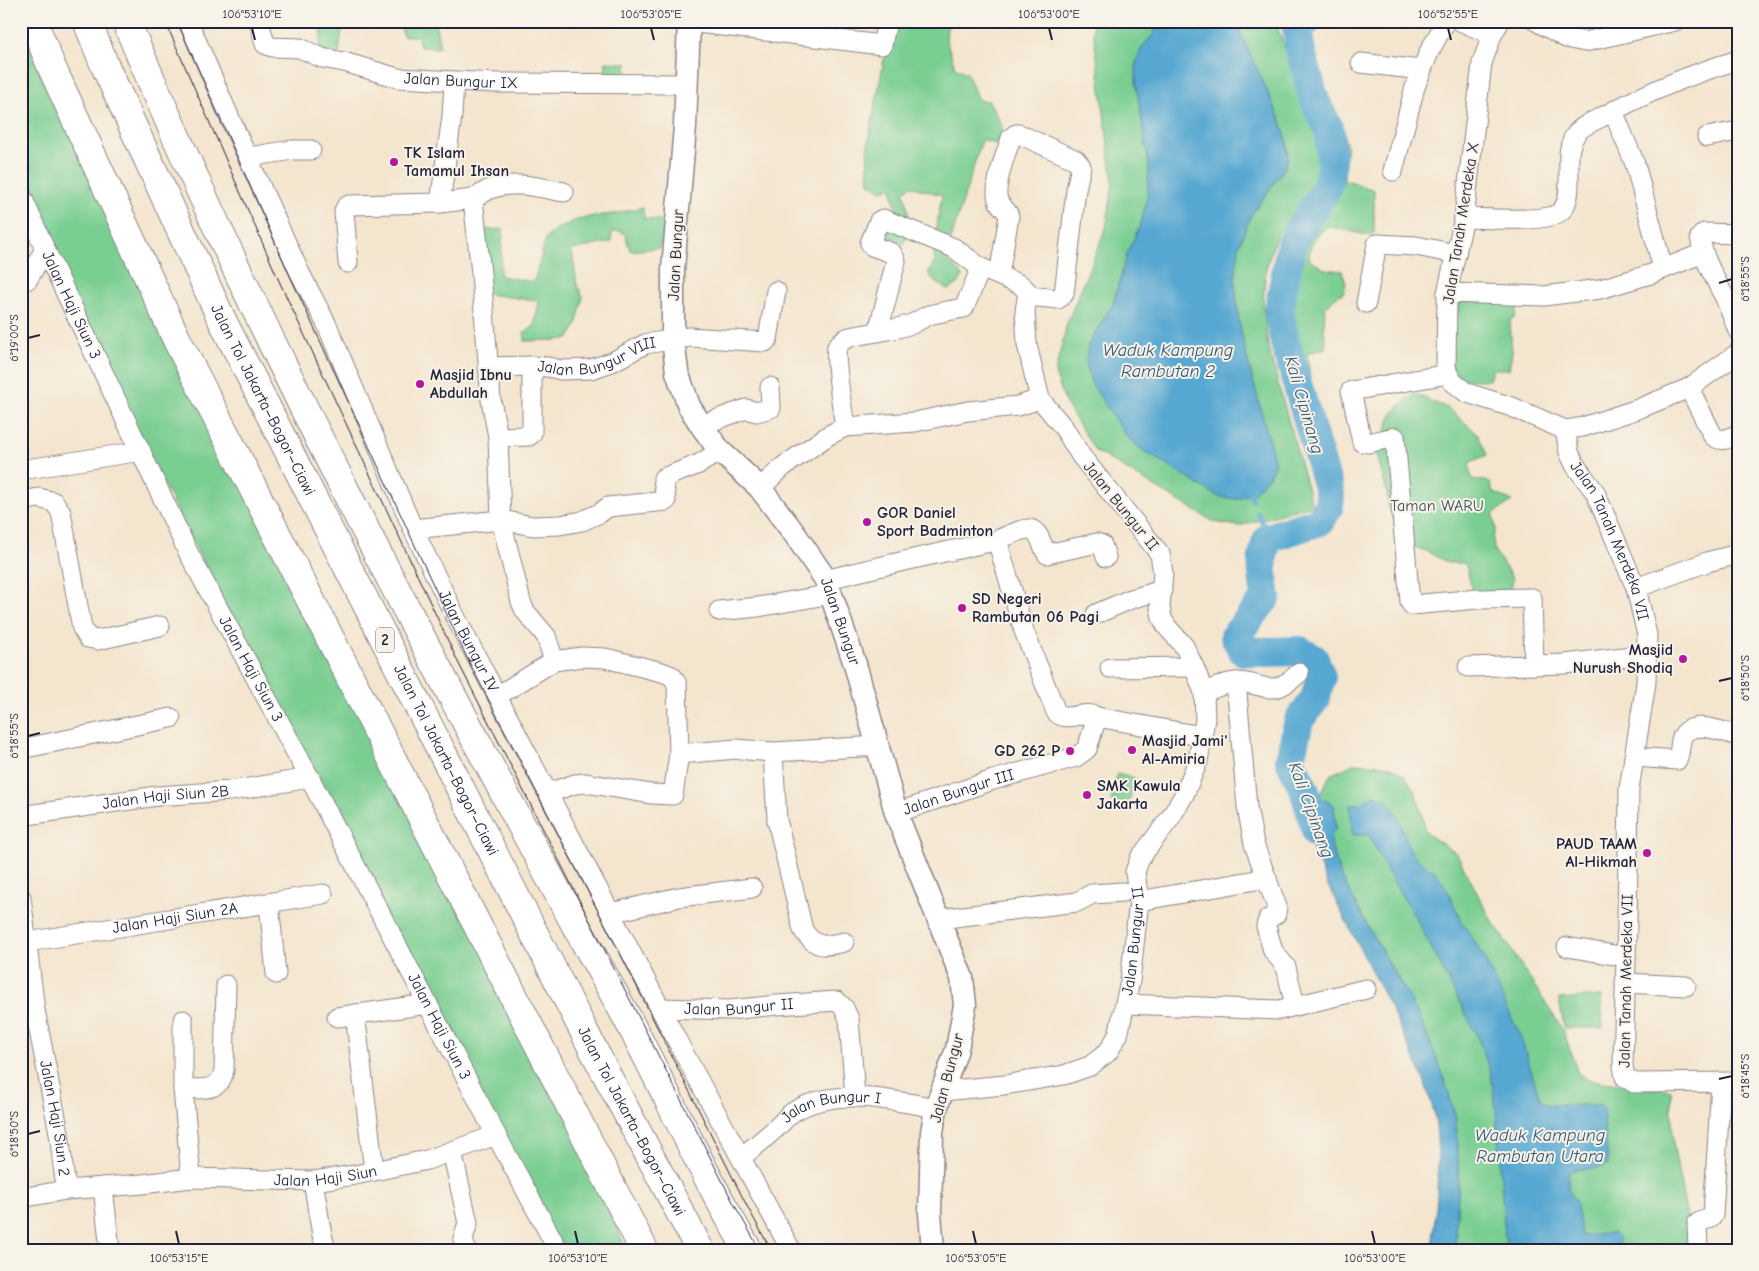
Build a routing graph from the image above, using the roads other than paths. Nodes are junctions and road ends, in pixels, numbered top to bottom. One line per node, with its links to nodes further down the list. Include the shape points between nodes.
1 (33, 21): 121 (highway, via 177,340)
2 (87, 21): 137 (highway, Jalan Tol Jakarta–Bogor–Ciawi / 2, via 226,328 594,1051)
3 (126, 21): 138 (highway, via 250,300 369,538 479,748 636,1034 721,1205)
4 (188, 21): 22 (street, Jalan Bungur IV)
5 (258, 21): 16 (street, Jalan Bungur IX, via 265,44 272,47 300,48 322,58 398,78)
6 (887, 21): 11 (street, via 882,45)
7 (1446, 21): 15 (street)
8 (1460, 21): 12 (street)
9 (1536, 21): 10 (street, via 1566,38 1585,42)
10 (1675, 21)
11 (689, 22): 17 (street, Jalan Bungur)
12 (1496, 28): 28 (street, Jalan Tanah Merdeka X, via 1482,63)
13 (1738, 60): 18 (street, via 1682,78)
14 (1361, 63): 15 (street)
15 (1422, 70): 23 (street)
16 (454, 82): 17 (street, Jalan Bungur IX); 27 (street)
17 (686, 84): 43 (street, Jalan Bungur, via 673,269)
18 (1613, 111): 28 (street, via 1576,133 1569,147 1569,185 1561,212 1549,218); 34 (street, via 1635,164)
19 (1738, 131): 20 (street)
20 (1707, 138)
21 (311, 150): 22 (street)
22 (249, 157): 62 (street, Jalan Bungur IV, via 299,271 327,325)
23 (1393, 171)
24 (564, 192): 26 (street, via 514,185 488,190)
25 (21, 194): 30 (street, Jalan Haji Siun 3)
26 (473, 200): 27 (street); 46 (street)
27 (440, 203): 33 (street, via 349,205 344,211)
28 (1464, 218): 32 (street, Jalan Tanah Merdeka X)
29 (1738, 234): 31 (street, via 1701,234)
30 (45, 250): 36 (street, via 28,279); 56 (street, Jalan Haji Siun 3)
31 (1703, 253): 34 (street); 41 (street)
32 (1456, 254): 38 (street, Jalan Tanah Merdeka X); 40 (street, via 1416,246 1377,244)
33 (348, 263)
34 (1663, 269): 38 (street, via 1584,291 1528,296)
35 (990, 271): 39 (street, via 1024,287); 39 (street, via 1009,216 999,203 997,187 1011,138 1019,134 1076,160 1081,166 1064,294 1058,299); 42 (street, via 964,308 929,315 912,324); 42 (street, via 954,248 879,220 871,245 892,253 896,261)
36 (21, 283)
37 (776, 291): 43 (street, Jalan Bungur VIII, via 765,342 689,337)
38 (1447, 293): 47 (street, Jalan Tanah Merdeka X)
39 (1028, 296): 50 (street, via 1025,311 1028,345)
40 (1366, 303)
41 (1738, 331)
42 (878, 332): 52 (street, via 842,340 836,351)
43 (673, 339): 45 (street, Jalan Bungur VIII, via 645,344 591,369 561,370); 51 (street, Jalan Bungur, via 683,389)
44 (1738, 353): 49 (street)
45 (532, 366): 46 (street); 55 (street, Jalan Bungur VIII, via 532,433 529,436)
46 (488, 367): 55 (street)
47 (1448, 374): 53 (street, via 1467,393); 74 (street, via 1351,391 1362,442 1395,437 1412,605 1532,598)
48 (770, 387): 51 (street, via 770,408 757,412 746,409)
49 (1689, 388): 53 (street, via 1638,409); 54 (street, via 1713,436 1725,440)
50 (1040, 399): 52 (street, via 1018,406 968,411 915,422); 68 (street, Jalan Bungur II, via 1160,554)
51 (701, 425): 57 (street, Jalan Bungur)
52 (845, 427): 59 (street, via 778,471)
53 (1565, 430): 67 (street, Jalan Tanah Merdeka VII, via 1575,465 1595,492)
54 (1738, 434)
55 (498, 437): 61 (street)
56 (141, 451): 58 (street); 91 (street, Jalan Haji Siun 3, via 188,552)
57 (720, 451): 59 (street, Jalan Bungur); 61 (street, via 699,464 663,478 666,501 608,507 582,522 560,525 533,526)
58 (21, 470)
59 (760, 488): 66 (street, Jalan Bungur, via 794,532)
60 (21, 501): 71 (street, via 39,498 54,502 61,512 82,628 88,638 98,640)
61 (501, 520): 62 (street); 73 (street, via 521,602 546,636)
62 (413, 529): 81 (street, Jalan Bungur IV)
63 (997, 540): 65 (street, via 1028,529 1034,530 1047,554 1097,543 1102,545); 66 (street, via 870,568); 82 (street, via 1024,631 1056,712 1066,717 1092,714)
64 (1738, 554): 67 (street)
65 (1106, 557)
66 (829, 587): 69 (street, via 758,608); 86 (street, Jalan Bungur, via 856,664)
67 (1636, 588): 72 (street, Jalan Tanah Merdeka VII)
68 (1162, 590): 70 (street); 75 (street, Jalan Bungur II, via 1162,618 1184,646)
69 (719, 611)
70 (1096, 614)
71 (160, 626)
72 (1648, 654): 74 (street); 90 (street, Jalan Tanah Merdeka VII)
73 (554, 661): 81 (street, Jalan Bungur IV); 89 (street, Jalan Bungur IV, via 605,658 672,676 677,684)
74 (1534, 665): 76 (street)
75 (1194, 666): 77 (street); 80 (street, Jalan Bungur II)
76 (1468, 667)
77 (1110, 668)
78 (1299, 673): 79 (street, via 1288,684 1279,687)
79 (1236, 682): 80 (street); 95 (street, via 1247,807 1254,844)
80 (1204, 692): 84 (street, Jalan Bungur II, via 1206,719)
81 (497, 696): 92 (street)
82 (1097, 717): 84 (street); 93 (street, Jalan Bungur III, via 1087,749 1076,757 993,780)
83 (171, 718): 87 (street)
84 (1201, 736): 98 (street, Jalan Bungur II, via 1198,761 1184,795 1140,858)
85 (1738, 736): 90 (street, via 1699,726 1683,735 1677,760)
86 (878, 746): 88 (street); 93 (street, Jalan Bungur)
87 (21, 749)
88 (773, 752): 89 (street, via 736,749); 104 (street, via 776,820 803,930 810,940 819,945)
89 (679, 754): 92 (street, Jalan Bungur IV, via 673,795 586,783)
90 (1634, 758): 106 (street, Jalan Tanah Merdeka VII, via 1629,789)
91 (310, 778): 94 (street, Jalan Haji Siun 2B, via 230,792 157,796); 112 (street, Jalan Haji Siun 3)
92 (548, 793): 101 (street)
93 (896, 813): 102 (street, Jalan Bungur)
94 (21, 816)
95 (1267, 878): 98 (street); 114 (street, via 1277,907 1276,914 1266,926 1272,951 1286,967)
96 (752, 888): 101 (street, via 679,897)
97 (323, 894): 100 (street, Jalan Haji Siun 2A)
98 (1131, 896): 102 (street, via 1092,894 1077,902); 113 (street, Jalan Bungur II, via 1130,981)
99 (21, 897): 103 (street, Jalan Haji Siun 2)
100 (269, 903): 103 (street, Jalan Haji Siun 2A); 107 (street)
101 (611, 913): 115 (street)
102 (940, 919): 120 (street, Jalan Bungur, via 962,978 965,1005 957,1049)
103 (27, 942): 129 (street, Jalan Haji Siun 2, via 35,1010 59,1133)
104 (844, 942)
105 (1567, 947): 106 (street)
106 (1626, 957): 108 (street, Jalan Tanah Merdeka VII)
107 (276, 974)
108 (1625, 983): 110 (street); 117 (street, Jalan Tanah Merdeka VII, via 1622,1066 1625,1077 1634,1084)
109 (226, 985): 118 (street, via 222,1080 209,1088)
110 (1686, 986)
111 (1366, 989): 114 (street)
112 (428, 1004): 122 (street, Jalan Haji Siun 3); 125 (street, via 346,1016)
113 (1125, 1004): 114 (street, via 1279,1010); 120 (street, Jalan Bungur II, via 1118,1035 1108,1052 1090,1066 1064,1075)
114 (1295, 1006)
115 (660, 1008): 119 (street, Jalan Bungur II, via 730,1010 837,1001 848,1019); 124 (street)
116 (182, 1020): 118 (street)
117 (1730, 1082): 141 (street, via 1713,1215 1696,1224)
118 (183, 1089): 126 (street)
119 (856, 1096): 120 (street, Jalan Bungur I); 124 (street, Jalan Bungur I, via 808,1104 791,1114)
120 (939, 1100): 140 (street, Jalan Bungur, via 932,1132 930,1213)
121 (572, 1113): 135 (highway); 136 (highway)
122 (496, 1135): 123 (street, Jalan Haji Siun); 134 (street)
123 (452, 1151): 125 (street, Jalan Haji Siun, via 428,1160); 133 (street, via 468,1222 464,1240)
124 (741, 1157): 139 (street)
125 (374, 1171): 127 (street, Jalan Haji Siun)
126 (191, 1178): 127 (street, Jalan Haji Siun); 128 (street, Jalan Haji Siun)
127 (313, 1180): 132 (street)
128 (103, 1187): 129 (street, Jalan Haji Siun); 131 (street)
129 (66, 1190): 130 (street, Jalan Haji Siun)
130 (21, 1198)
131 (110, 1250)
132 (326, 1250)
133 (466, 1250)
134 (558, 1250)
135 (626, 1250)
136 (644, 1250)
137 (700, 1250)
138 (748, 1250)
139 (791, 1250)
140 (933, 1250)
141 (1698, 1250)

